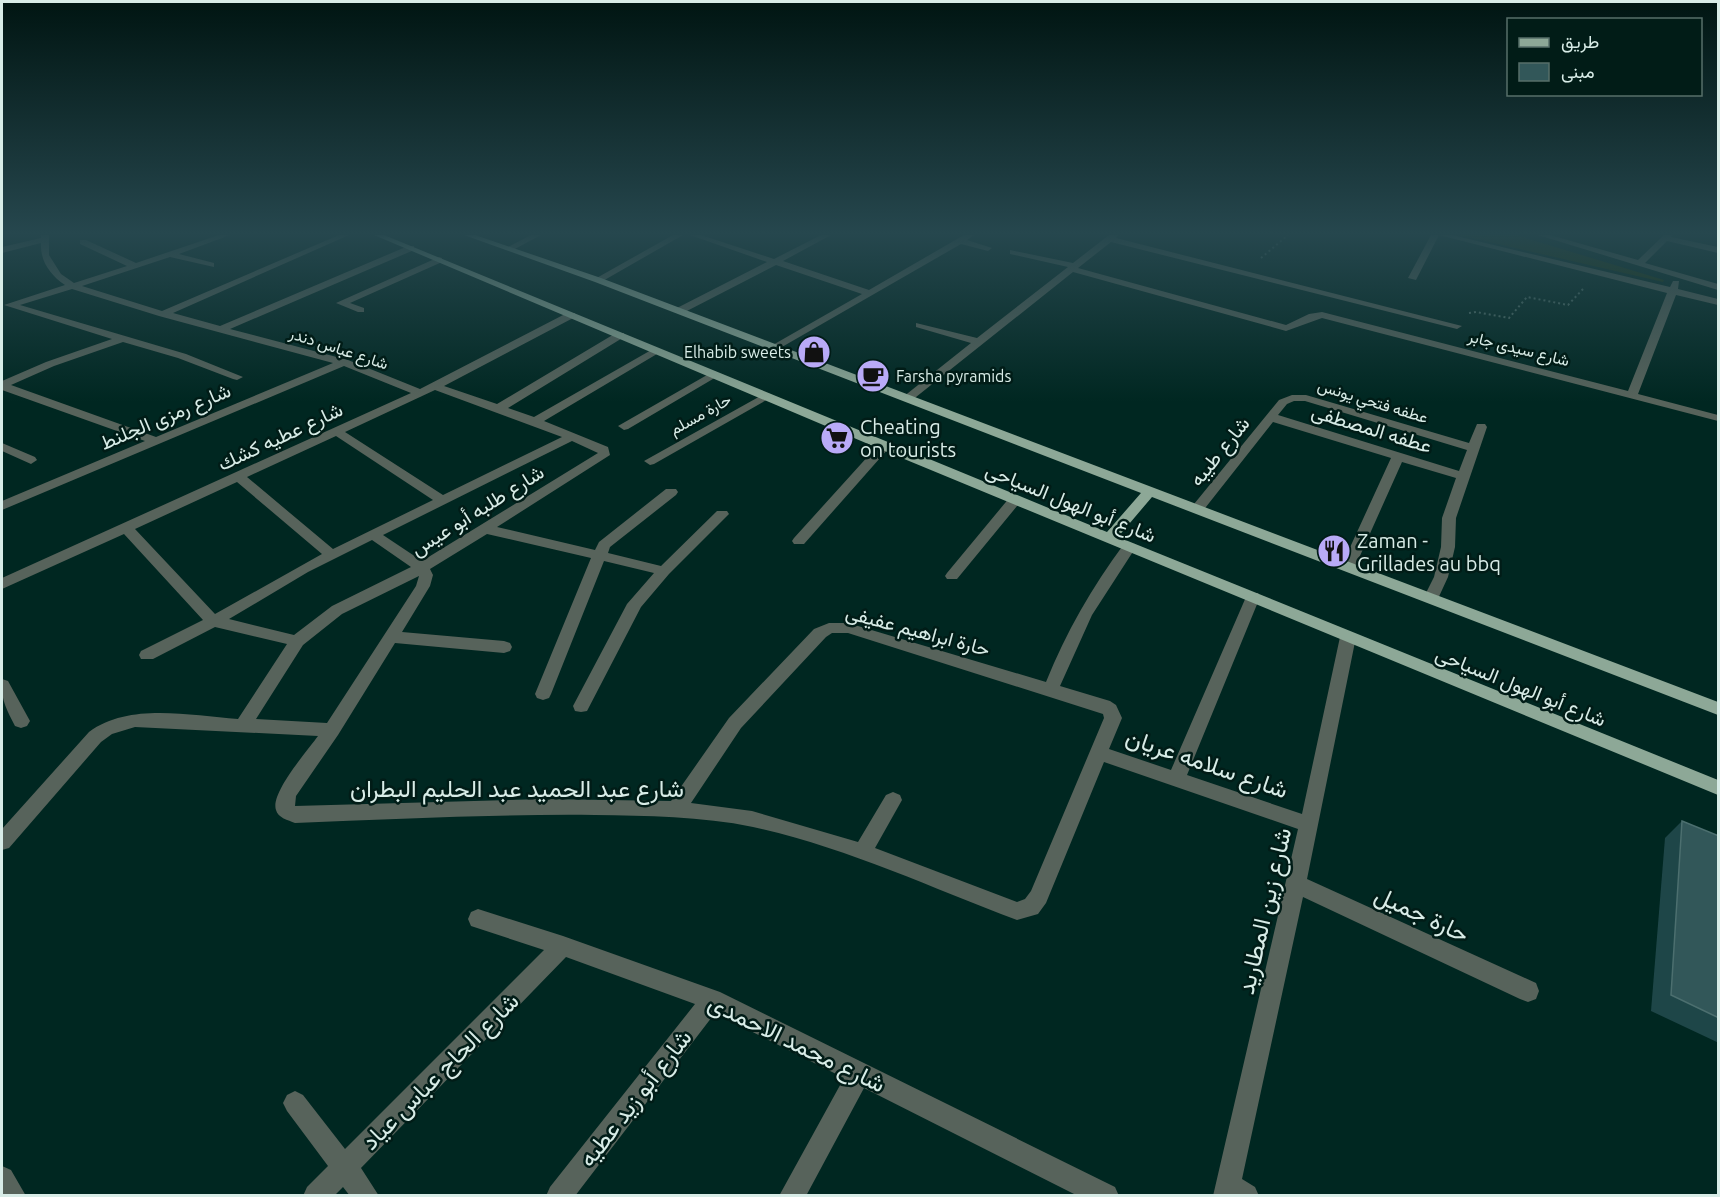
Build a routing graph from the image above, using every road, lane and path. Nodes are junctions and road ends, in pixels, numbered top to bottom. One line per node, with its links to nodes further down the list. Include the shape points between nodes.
1 (57, 291): 18 (street)
2 (89, 291): 21 (street, شارع عباس دندر)
3 (216, 291): 21 (street)
4 (310, 291): 25 (street)
5 (369, 291): 19 (street, via 341,303)
6 (513, 291): 22 (main road, شارع أبو الهول السياحى)
7 (626, 291): 20 (main road, شارع أبو الهول السياحى)
8 (718, 291): 20 (street)
9 (863, 291): 16 (street)
10 (874, 291): 16 (street)
11 (1044, 291): 28 (street)
12 (1154, 291): 37 (street, شارع سيدى جابر, via 1286,328 1322,315)
13 (1319, 291): 24 (street)
14 (1581, 291): 24 (path, via 1570,304 1527,297 1511,317 1470,312)
15 (1671, 291): 17 (street); 37 (street)
16 (870, 293): 29 (street)
17 (1719, 302)
18 (5, 306): 27 (street)
19 (361, 310)
20 (679, 311): 29 (main road, شارع أبو الهول السياحى)
21 (163, 314): 25 (street, شارع عباس دندر)
22 (571, 315): 26 (main road, شارع أبو الهول السياحى); 35 (street, شارع عطيه كشك)
23 (920, 325): 28 (street)
24 (1457, 326)
25 (221, 329): 31 (street, شارع عباس دندر)
26 (620, 335): 30 (main road, شارع أبو الهول السياحى); 40 (street)
27 (121, 339): 33 (street); 34 (street)
28 (979, 342): 39 (street)
29 (775, 348): 39 (main road, شارع أبو الهول السياحى)
30 (657, 351): 32 (main road, شارع أبو الهول السياحى); 43 (street)
31 (344, 362): 36 (street, شارع عباس دندر); 48 (street, شارع رمزى الجلنط)
32 (714, 374): 38 (main road, شارع أبو الهول السياحى); 44 (street)
33 (237, 377)
34 (2, 386): 48 (street)
35 (434, 386): 36 (street, شارع عطيه كشك); 40 (street, شارع طلبه أبو عيس)
36 (421, 393): 46 (street, شارع عطيه كشك)
37 (1632, 394): 42 (street, شارع سيدى جابر)
38 (766, 396): 49 (main road, شارع أبو الهول السياحى); 54 (street, حارة مسلم)
39 (908, 399): 58 (main road, شارع أبو الهول السياحى)
40 (499, 408): 43 (street, شارع طلبه أبو عيس)
41 (1271, 417): 51 (street, عطفه فتحي يونس, via 1286,399 1306,398); 52 (street, عطفه المصطفى); 62 (street, شارع طيبه)
42 (1719, 418)
43 (535, 421): 47 (street, شارع طلبه أبو عيس)
44 (624, 426)
45 (1481, 427): 51 (street)
46 (338, 432): 56 (street, شارع عطيه كشك); 60 (street)
47 (573, 436): 60 (street); 65 (street, شارع طلبه أبو عيس, via 604,450 604,454)
48 (156, 441): 61 (street, شارع رمزى الجلنط)
49 (884, 446): 59 (main road, شارع أبو الهول السياحى); 68 (street)
50 (2, 447): 53 (street)
51 (1472, 448): 55 (street)
52 (1398, 457): 55 (street, عطفه المصطفى); 72 (street)
53 (31, 460)
54 (650, 461)
55 (1462, 476): 78 (street, via 1449,518 1441,577)
56 (239, 477): 64 (street, شارع عطيه كشك); 70 (street)
57 (671, 492): 71 (street, via 604,545)
58 (1149, 492): 62 (main road, شارع أبو الهول السياحى); 67 (main road)
59 (1015, 500): 67 (main road, شارع أبو الهول السياحى); 75 (street)
60 (444, 501): 66 (street)
61 (2, 505)
62 (1197, 509): 72 (main road, شارع أبو الهول السياحى)
63 (722, 514): 74 (street)
64 (126, 527): 76 (street, شارع عطيه كشك); 79 (street)
65 (486, 529): 71 (street); 73 (street, شارع طلبه أبو عيس)
66 (374, 536): 70 (street); 73 (street)
67 (1109, 538): 69 (main road, شارع أبو الهول السياحى)
68 (799, 541)
69 (1129, 547): 77 (main road, شارع أبو الهول السياحى); 86 (street, via 1086,610)
70 (332, 555): 79 (street)
71 (598, 556): 74 (street); 87 (street)
72 (1348, 567): 78 (main road, شارع أبو الهول السياحى)
73 (422, 568): 80 (street, شارع عبد الحميد عبد الحليم البطران, via 426,575 423,586); 82 (street, شارع طلبه أبو عيس, via 337,610)
74 (664, 571): 88 (street, via 635,604)
75 (952, 576)
76 (2, 584)
77 (1253, 597): 81 (main road, شارع أبو الهول السياحى); 94 (street)
78 (1431, 599): 89 (main road, شارع أبو الهول السياحى)
79 (213, 621): 82 (street); 84 (street)
80 (392, 637): 83 (street); 92 (street, شارع عبد الحميد عبد الحليم البطران)
81 (1348, 637): 95 (main road, شارع أبو الهول السياحى); 98 (street, شارع زين المطاريد)
82 (297, 641): 91 (street, شارع طلبه أبو عيس)
83 (504, 647)
84 (147, 655)
85 (2, 685): 90 (street)
86 (1051, 689): 93 (street, حارة ابراهيم عفيفى, via 1110,710 1113,718); 97 (street, حارة ابراهيم عفيفى, via 848,628 829,628 735,723)
87 (543, 694)
88 (581, 706)
89 (1719, 709)
90 (21, 721)
91 (243, 725): 92 (street); 99 (street, via 135,720 106,729)
92 (332, 730): 97 (street, شارع عبد الحميد عبد الحليم البطران, via 287,794 284,808 288,812 295,815 508,807)
93 (1100, 753): 94 (street, شارع سلامه عريان); 102 (street, شارع سلامه عريان)
94 (1176, 779): 98 (street, شارع سلامه عريان)
95 (1719, 788)
96 (892, 800): 100 (street)
97 (677, 808): 100 (street, شارع عبد الحميد عبد الحليم البطران, via 780,826)
98 (1309, 825): 101 (street, شارع زين المطاريد)
99 (2, 842)
100 (862, 852): 102 (street, شارع عبد الحميد عبد الحليم البطران, via 1017,912 1031,907)
101 (1296, 885): 105 (street, حارة جميل); 111 (street, شارع زين المطاريد)
102 (1039, 897)
103 (478, 919): 104 (street, شارع محمد الاحمدى)
104 (563, 946): 106 (street, شارع محمد الاحمدى); 109 (street, شارع الحاج عباس عياد)
105 (1528, 991)
106 (712, 1000): 107 (street, شارع محمد الاحمدى); 115 (street, شارع أبو زيد عطيه)
107 (859, 1073): 116 (street); 117 (street, شارع محمد الاحمدى)
108 (295, 1103): 109 (street)
109 (344, 1167): 113 (street, شارع الحاج عباس عياد); 114 (street)
110 (2, 1179): 112 (street)
111 (1233, 1192)
112 (13, 1196)
113 (316, 1196)
114 (366, 1196)
115 (559, 1196)
116 (792, 1196)
117 (1106, 1196)

